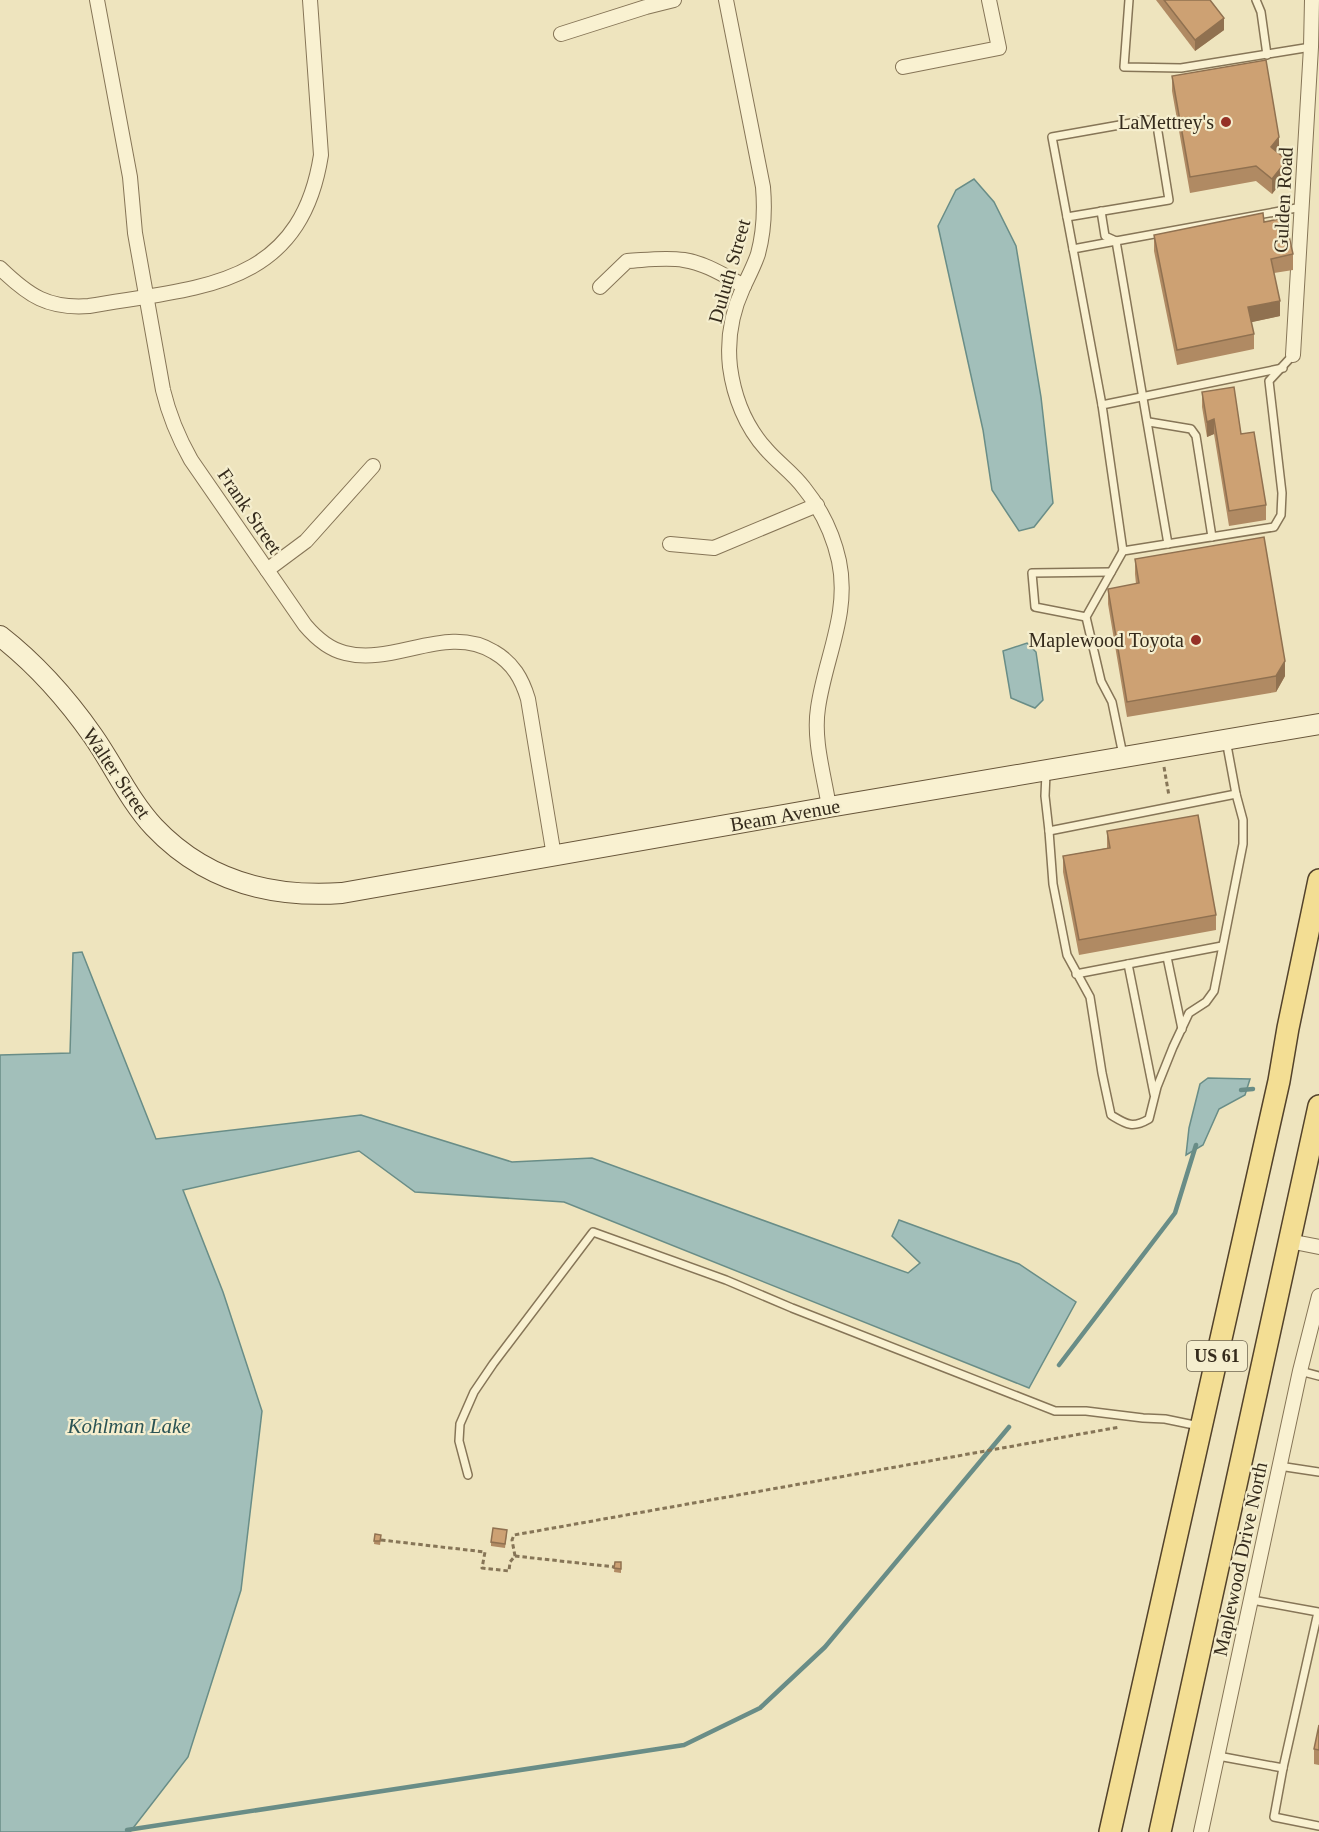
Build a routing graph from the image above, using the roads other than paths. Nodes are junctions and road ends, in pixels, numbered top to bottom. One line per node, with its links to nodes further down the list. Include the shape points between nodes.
1 (97, 0): 23 (street, Frank Street, via 130,177)
2 (310, 0): 23 (street, via 321,155 317,180 301,219 273,253 252,268 228,279)
3 (674, 0): 9 (street)
4 (726, 0): 21 (street, Duluth Street, via 765,212 757,257)
5 (990, 0): 12 (street, via 999,48)
6 (1129, 0): 11 (lane, via 1124,67 1181,68)
7 (1256, 0): 11 (lane)
8 (1312, 0): 10 (street, Gulden Road)
9 (561, 34)
10 (1315, 48): 11 (lane); 15 (street, Gulden Road)
11 (1267, 55)
12 (903, 67)
13 (1148, 120): 17 (lane, via 1052,137)
14 (1158, 132): 16 (lane, via 1169,200)
15 (1302, 207): 18 (lane); 24 (street, Gulden Road)
16 (1101, 211): 17 (lane); 18 (lane, via 1105,236)
17 (1067, 217): 19 (lane)
18 (1116, 241): 19 (lane); 26 (lane)
19 (1073, 249): 27 (lane)
20 (0, 268): 23 (street, via 21,289 53,305 89,306)
21 (744, 286): 22 (street, via 701,264 664,259 627,261); 30 (street, Duluth Street, via 729,344 734,389 752,431)
22 (600, 287)
23 (146, 296): 35 (street, Frank Street, via 163,390 179,439)
24 (1293, 355): 25 (lane)
25 (1283, 368): 26 (lane); 31 (lane, via 1269,381 1281,515 1274,527)
26 (1144, 396): 27 (lane); 28 (lane)
27 (1102, 405): 34 (lane)
28 (1149, 422): 31 (lane, via 1191,429 1196,436); 33 (lane)
29 (373, 466): 35 (street, via 306,541)
30 (817, 505): 32 (street, via 714,548); 44 (street, Duluth Street, via 832,536 842,591 841,614 817,725)
31 (1212, 537): 33 (lane)
32 (670, 544)
33 (1168, 544): 34 (lane)
34 (1124, 551): 36 (lane)
35 (267, 570): 46 (street, Frank Street, via 315,637 344,653 376,655 457,641 487,648 514,668 528,699)
36 (1111, 572): 37 (lane); 37 (lane, via 1032,573 1035,607)
37 (1086, 617): 41 (lane, via 1101,681 1112,702)
38 (0, 636): 48 (street, Walter Street, via 66,701 155,828 199,864)
39 (1319, 724): 40 (street, Beam Avenue)
40 (1227, 740): 41 (street, Beam Avenue); 43 (lane)
41 (1123, 758): 42 (street, Beam Avenue)
42 (1046, 771): 44 (street, Beam Avenue); 45 (lane)
43 (1236, 794): 45 (lane); 49 (lane, via 1243,820 1243,844)
44 (829, 807): 46 (street, Beam Avenue)
45 (1049, 831): 52 (lane, via 1053,884 1066,955)
46 (554, 856): 48 (street, Beam Avenue, via 342,893 285,893)
47 (1319, 880): 61 (main road, US 61, via 1279,1082)
48 (251, 886)
49 (1222, 946): 50 (lane); 53 (lane, via 1214,991 1190,1013)
50 (1167, 957): 51 (lane); 53 (lane)
51 (1128, 964): 52 (lane); 54 (lane)
52 (1076, 974): 54 (lane, via 1090,997 1111,1115 1128,1125 1142,1123 1149,1119)
53 (1182, 1029): 54 (lane)
54 (1154, 1097)
55 (1319, 1106): 56 (main road, US 61)
56 (1289, 1241): 57 (street); 70 (main road, US 61)
57 (1319, 1247)
58 (1319, 1296): 59 (street, Maplewood Drive North)
59 (1300, 1371): 60 (lane); 62 (street, Maplewood Drive North)
60 (1319, 1376)
61 (1202, 1426): 64 (lane, via 1165,1419 1056,1411 726,1280 593,1232 474,1392 460,1424 459,1441); 69 (main road, US 61)
62 (1279, 1466): 63 (lane); 65 (street, Maplewood Drive North)
63 (1319, 1472)
64 (468, 1475)
65 (1252, 1600): 66 (street, Maplewood Drive North); 67 (lane, via 1318,1612)
66 (1218, 1756): 67 (lane); 71 (street, Maplewood Drive North)
67 (1283, 1768): 68 (lane, via 1274,1816)
68 (1319, 1826)
69 (1110, 1832)
70 (1160, 1832)
71 (1201, 1832)

